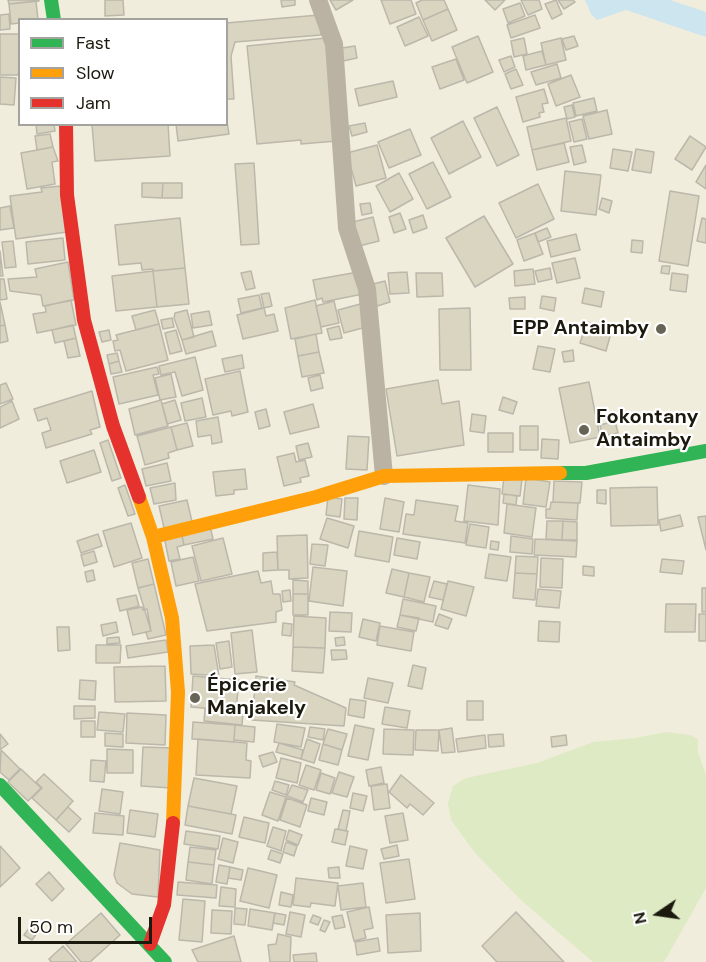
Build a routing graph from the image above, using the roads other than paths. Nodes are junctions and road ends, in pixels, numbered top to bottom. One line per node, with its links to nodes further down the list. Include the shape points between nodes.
1 (51, 0): 3 (street)
2 (318, 0): 6 (street, via 334,44 347,228 367,289)
3 (54, 18)
4 (66, 126): 7 (street, via 68,195 84,320 113,426)
5 (706, 451): 6 (street, via 586,473)
6 (384, 476): 7 (street)
7 (153, 537): 9 (street, via 172,618 178,692 175,800 164,905)
8 (0, 785): 9 (street)
9 (150, 945): 10 (street)
10 (165, 962)

